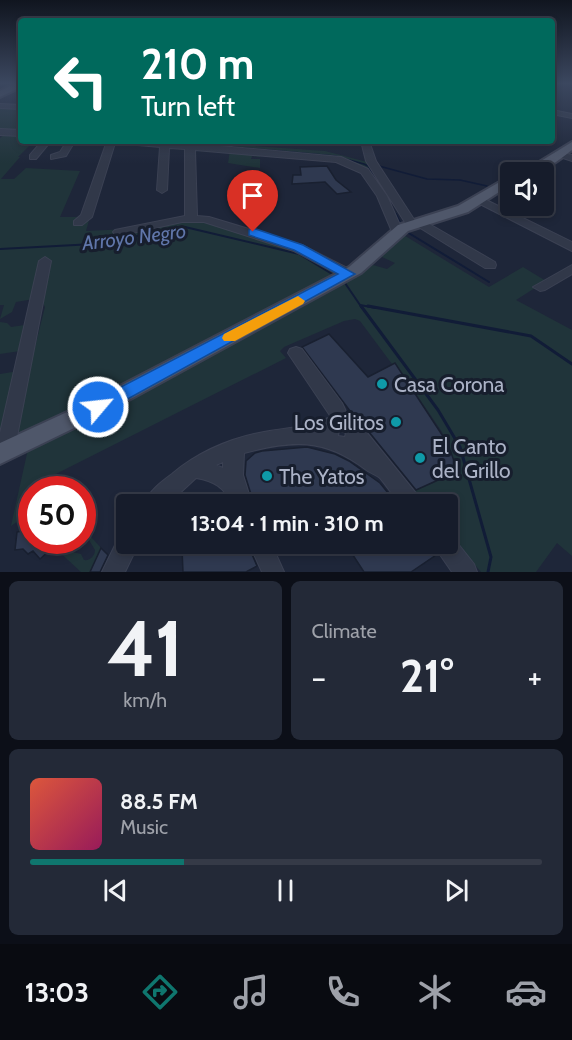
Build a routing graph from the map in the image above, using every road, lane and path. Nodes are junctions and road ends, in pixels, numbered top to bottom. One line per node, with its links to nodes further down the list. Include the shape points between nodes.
1 (555, 113): 2 (street)
2 (572, 116)
3 (0, 132): 4 (street)
4 (18, 133)
5 (44, 144): 12 (street)
6 (69, 144): 13 (street, via 63,154)
7 (110, 144): 22 (street, via 86,217)
8 (165, 144): 9 (street); 18 (street)
9 (193, 144): 14 (street, via 326,150); 16 (street, via 333,158); 21 (street)
10 (366, 144): 14 (street)
11 (567, 154): 15 (main road)
12 (33, 157)
13 (54, 157)
14 (370, 161): 16 (street)
15 (550, 162)
16 (374, 175): 19 (street)
17 (500, 185): 20 (main road)
18 (162, 190)
19 (387, 196): 23 (street); 23 (street)
20 (480, 200): 23 (main road); 25 (street)
21 (191, 219): 24 (street); 29 (street, via 224,224 298,248)
22 (78, 223)
23 (407, 227): 27 (street); 29 (main road)
24 (119, 232)
25 (572, 247)
26 (45, 261): 34 (street)
27 (490, 265)
28 (572, 269): 30 (street)
29 (348, 274): 34 (main road)
30 (540, 287)
31 (296, 353): 32 (street, via 336,408)
32 (340, 434): 33 (street, via 273,437); 39 (street)
33 (237, 446): 35 (street); 38 (street, via 233,457)
34 (2, 453)
35 (193, 469): 36 (street); 37 (street, via 223,476)
36 (165, 494)
37 (237, 494)
38 (238, 494)
39 (405, 494)
40 (122, 554): 43 (street)
41 (265, 554): 44 (street)
42 (452, 554): 45 (street)
43 (113, 572)
44 (273, 572)
45 (466, 572)

